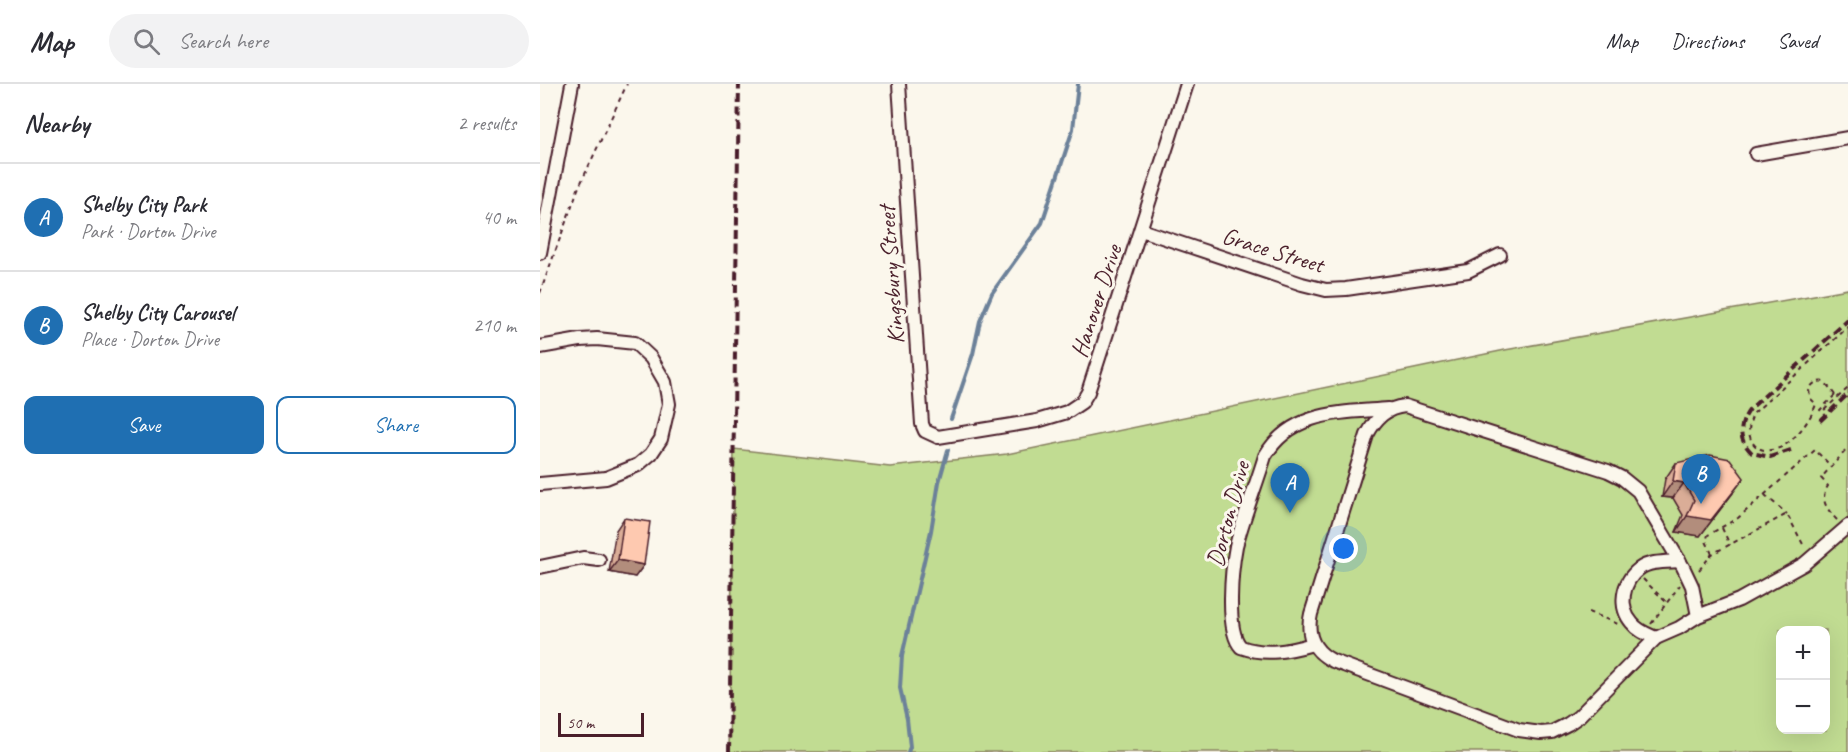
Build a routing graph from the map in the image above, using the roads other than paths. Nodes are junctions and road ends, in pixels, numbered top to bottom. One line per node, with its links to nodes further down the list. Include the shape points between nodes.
1 (572, 84): 7 (street)
2 (899, 84): 11 (street, Kingsbury Street, via 922,424 925,431 938,438)
3 (1187, 84): 6 (street, Hanover Drive)
4 (1848, 138): 5 (street)
5 (1756, 154)
6 (1141, 230): 8 (street, Grace Street, via 1326,290 1468,271); 11 (street, Hanover Drive, via 1082,402 1068,412 1037,421)
7 (540, 253)
8 (1500, 255)
9 (540, 347): 12 (street, via 597,339 635,343 660,372 669,404 661,439 638,465 606,478)
10 (1389, 409): 15 (street, Dorton Drive, via 1414,407 1622,478 1638,491); 19 (street, via 1378,417 1367,435 1311,614); 19 (street, Dorton Drive, via 1314,417 1287,432 1265,456 1236,546 1232,625 1241,647 1264,653)
11 (954, 434)
12 (540, 484)
13 (1847, 527): 17 (street, via 1810,558 1739,600)
14 (599, 560): 16 (street, via 583,558)
15 (1680, 561): 17 (street, Dorton Drive, via 1692,586); 18 (street, via 1652,564 1636,572 1626,584 1623,602 1627,616)
16 (540, 567)
17 (1698, 616): 18 (street, via 1679,628)
18 (1648, 631): 19 (street, via 1578,717 1560,729 1541,734 1505,726 1333,661)
19 (1313, 644)

